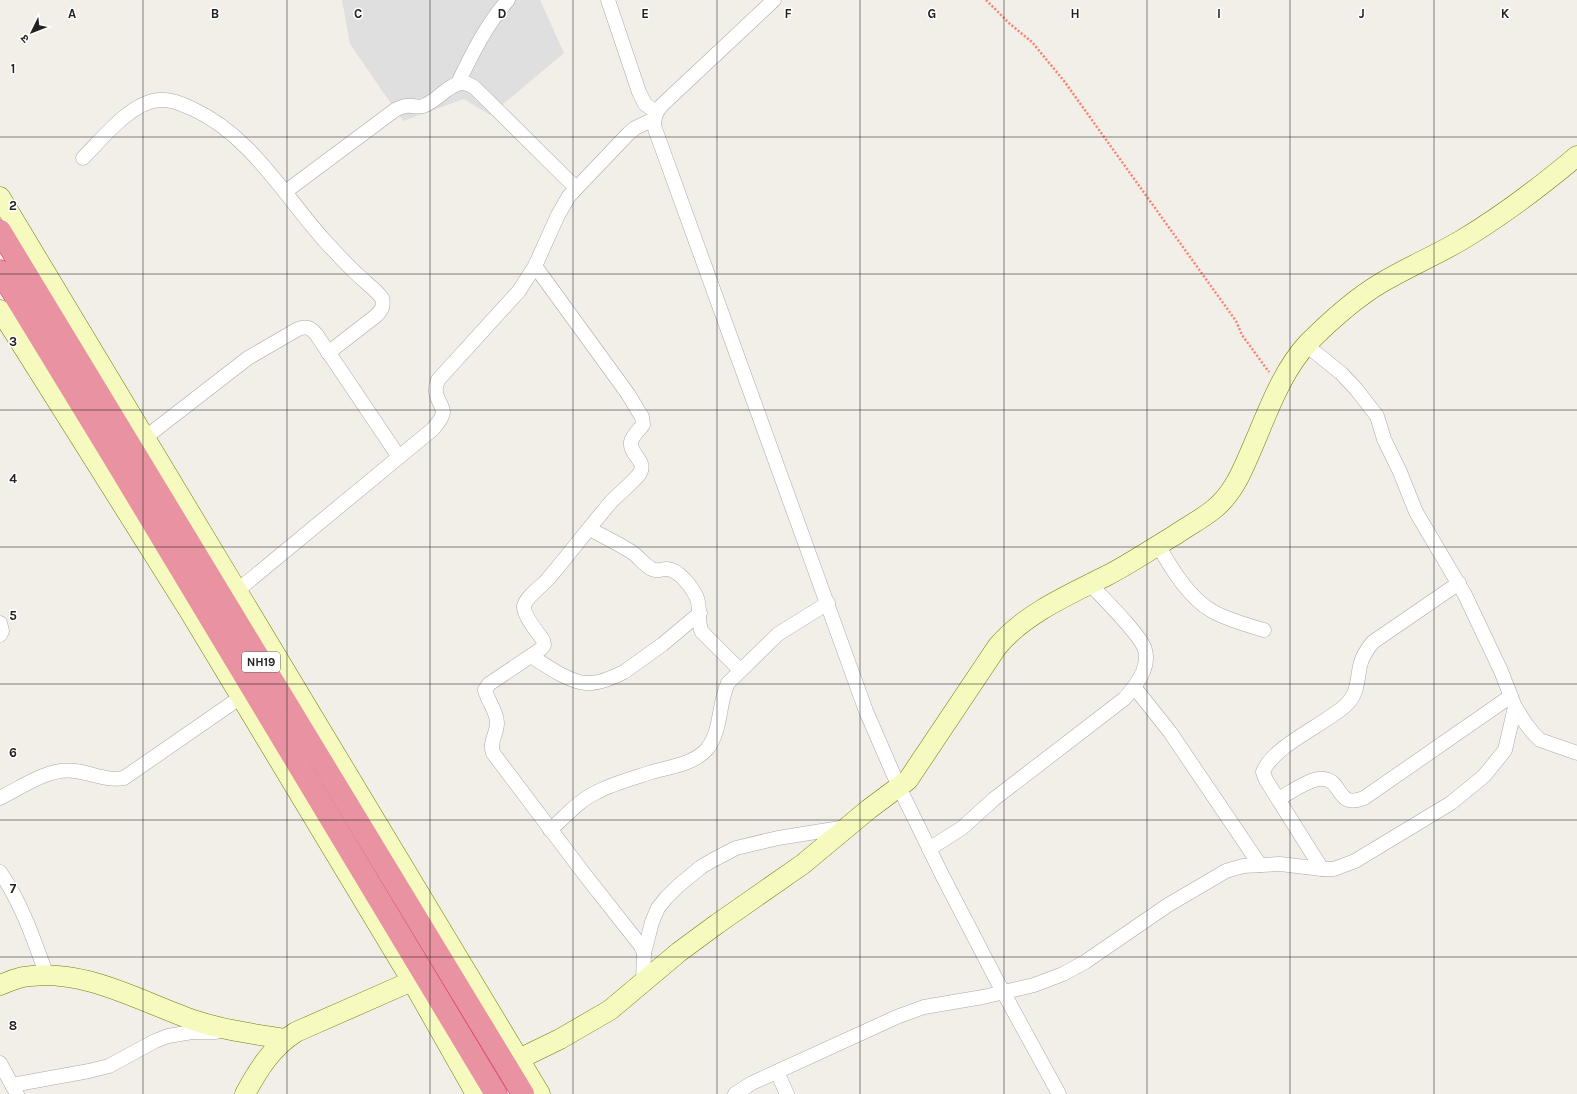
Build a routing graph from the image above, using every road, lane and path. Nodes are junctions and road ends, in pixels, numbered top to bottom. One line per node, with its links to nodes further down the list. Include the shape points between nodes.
1 (508, 0): 5 (street, via 480,38)
2 (608, 0): 6 (street, via 639,92)
3 (774, 0): 6 (street, via 662,105)
4 (986, 0): 20 (path, via 1032,42 1064,81)
5 (458, 83): 9 (street, via 464,82 475,88); 10 (street, via 421,107 408,106 395,110)
6 (653, 118): 9 (street, via 635,128); 28 (street, via 656,133)
7 (1577, 156): 18 (street, via 1496,218 1367,292)
8 (83, 158): 10 (street, via 137,108 149,102 169,100 205,114 221,125 248,149)
9 (576, 188): 14 (street, via 558,215)
10 (285, 192): 19 (street, via 348,266 377,292 384,304 377,315)
11 (0, 197): 13 (street)
12 (0, 230): 16 (highway, NH19)
13 (27, 243): 16 (street); 21 (street)
14 (534, 266): 22 (street, via 515,297 438,380 435,394 442,408 442,417); 23 (street, via 642,417 642,425 630,443 642,464 642,470 611,502)
15 (0, 271): 62 (highway, NH19)
16 (32, 284): 63 (highway, NH19)
17 (0, 310): 36 (street)
18 (1306, 345): 20 (street); 25 (street, via 1341,373 1374,411 1416,512)
19 (328, 352): 21 (street, via 311,328 298,329 248,358); 22 (street)
20 (1280, 386): 24 (street, via 1234,486 1215,508)
21 (146, 437): 27 (street)
22 (399, 457): 27 (street)
23 (590, 529): 29 (street, via 632,553 652,569 674,571 695,594); 33 (street, via 524,606 525,614 544,640 541,649)
24 (1158, 545): 26 (street); 31 (street, via 1182,583 1211,611)
25 (1459, 583): 37 (street, via 1479,621); 41 (street, via 1373,642 1362,658 1358,683 1347,705 1284,748 1266,764 1263,772)
26 (1090, 584): 35 (street, via 1131,629 1145,649 1146,660); 39 (street, via 1067,595 1010,632 914,772)
27 (238, 590): 56 (street)
28 (825, 604): 34 (street, via 778,634); 39 (street, via 866,711)
29 (700, 612): 33 (street, via 663,644 624,672 594,683 575,680); 34 (street, via 699,627 702,632)
30 (0, 623): 32 (street)
31 (1264, 630)
32 (0, 635)
33 (530, 656): 43 (street, via 489,684 485,690 498,724 491,747)
34 (740, 670): 43 (street, via 728,683 714,737 701,756 596,792)
35 (1135, 688): 44 (street, via 994,799 962,828); 45 (street, via 1170,732)
36 (241, 697): 40 (street, via 124,778 115,780 63,770 42,777); 50 (street)
37 (1513, 702): 38 (street, via 1532,733 1540,740); 41 (street, via 1364,798 1348,801 1325,779 1309,782); 46 (street, via 1505,750 1484,776 1451,803 1355,861 1334,869)
38 (1577, 753)
39 (891, 793): 42 (street); 44 (street)
40 (0, 798)
41 (1278, 799): 46 (street)
42 (850, 826): 48 (street, via 736,848 701,867 678,886 658,908); 51 (street, via 803,864 717,924)
43 (550, 830): 48 (street, via 626,926)
44 (929, 849): 53 (street)
45 (1260, 865): 46 (street, via 1280,864); 53 (street, via 1226,871 1195,888 1063,974 1034,985)
46 (1322, 869)
47 (0, 872): 49 (street, via 28,921)
48 (644, 953): 51 (street)
49 (47, 976): 52 (street, via 23,977); 54 (street, via 95,982 193,1020)
50 (412, 981): 55 (street); 61 (street)
51 (642, 982): 56 (street, via 595,1020)
52 (0, 985)
53 (1001, 992): 58 (street, via 924,1006); 67 (street)
54 (242, 1033): 55 (street); 59 (street, via 180,1033 155,1040 109,1066)
55 (285, 1039): 60 (street, via 259,1068)
56 (519, 1059): 64 (street)
57 (0, 1063): 59 (street)
58 (777, 1072): 65 (street); 66 (street)
59 (15, 1089)
60 (245, 1094)
61 (476, 1094)
62 (496, 1094)
63 (523, 1094)
64 (540, 1094)
65 (735, 1094)
66 (787, 1094)
67 (1059, 1094)

